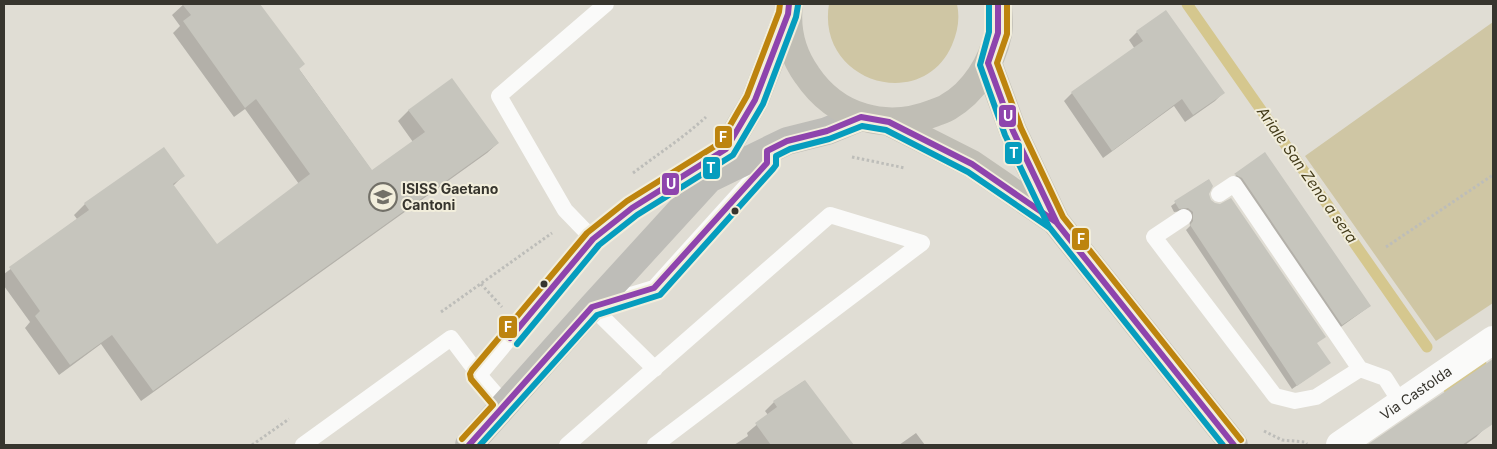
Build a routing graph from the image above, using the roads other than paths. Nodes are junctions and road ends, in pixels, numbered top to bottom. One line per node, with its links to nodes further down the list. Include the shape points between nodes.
1 (606, 4): 13 (lane, via 499,96 565,210)
2 (998, 4): 4 (main road, via 998,33)
3 (789, 9): 5 (main road, via 790,38 799,64 815,87 836,105); 7 (main road, via 755,100)
4 (988, 63): 6 (main road, via 971,88 948,107 920,118); 12 (main road, via 1013,131)
5 (861, 117): 6 (main road); 8 (main road, via 827,131 787,141)
6 (889, 122): 12 (main road, via 972,164)
7 (726, 149): 9 (main road); 13 (lane, via 632,208)
8 (767, 151): 9 (main road); 14 (lane, via 767,163 654,288)
9 (709, 179): 14 (main road)
10 (1219, 194): 17 (lane, via 1234,184)
11 (1184, 217): 17 (lane, via 1154,237 1275,396 1295,401 1316,397)
12 (1056, 222): 25 (main road)
13 (592, 239): 18 (lane)
14 (592, 307): 16 (lane); 20 (main road)
15 (1493, 340): 19 (street, Via Castolda)
16 (655, 369): 23 (lane); 24 (lane, via 830,215 922,243)
17 (1360, 369): 19 (lane, via 1385,378)
18 (479, 375): 20 (lane); 21 (lane, via 452,338)
19 (1401, 403): 26 (street, Via Castolda)
20 (506, 405): 22 (main road)
21 (303, 445)
22 (469, 445)
23 (567, 445)
24 (655, 445)
25 (1234, 445)
26 (1340, 445)

